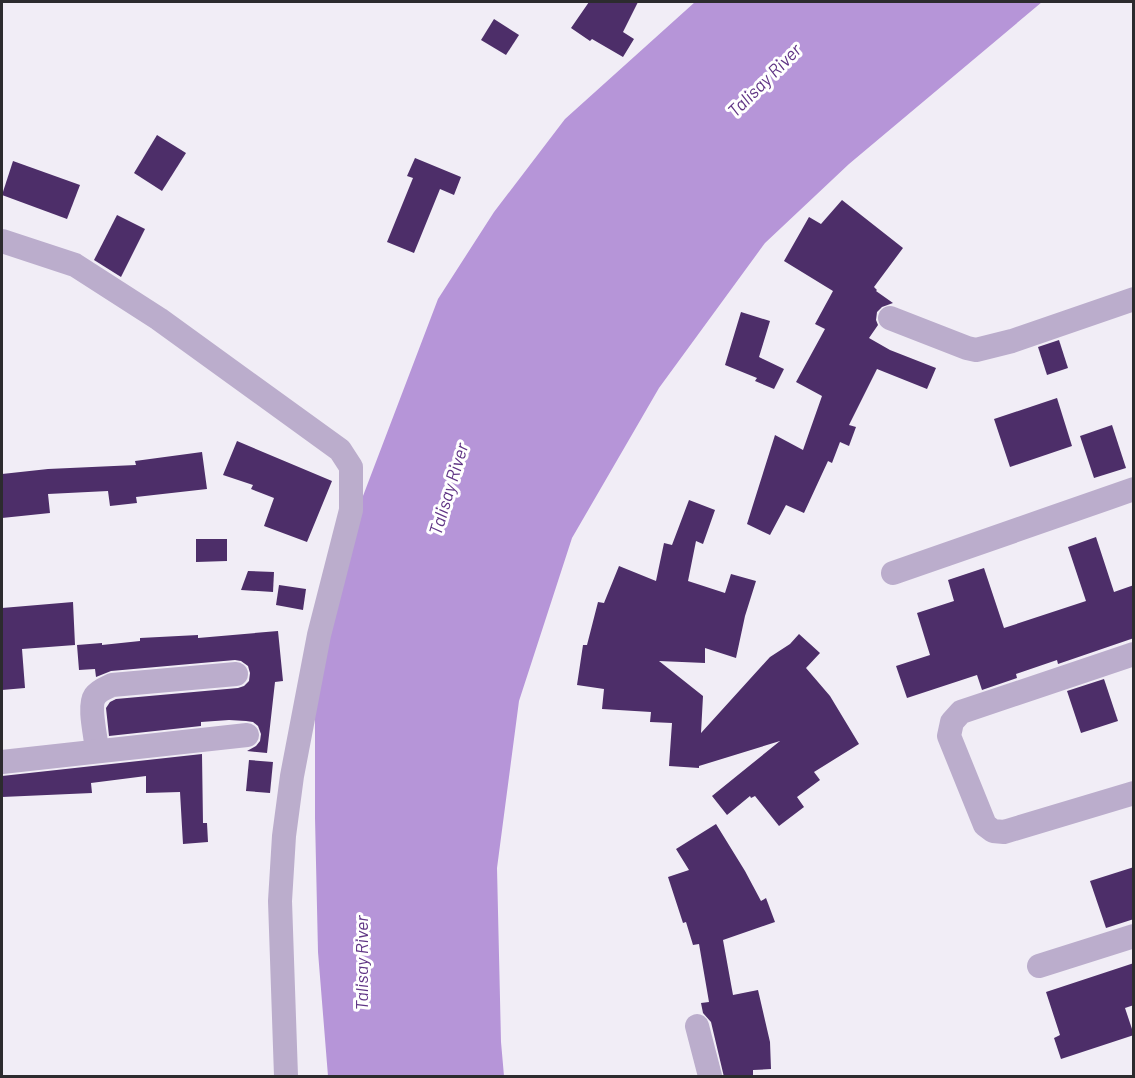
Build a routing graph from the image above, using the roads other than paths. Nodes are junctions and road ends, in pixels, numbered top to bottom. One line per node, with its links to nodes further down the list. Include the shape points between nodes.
1 (2, 241): 15 (street, via 75,265 159,319 340,450 351,467 351,510 317,647 284,836 280,901)
2 (1134, 299): 3 (street, via 976,350)
3 (891, 318)
4 (1134, 489): 5 (street)
5 (893, 573)
6 (1134, 654): 11 (street, via 961,712 952,722 949,736 985,825 993,831 1004,832)
7 (236, 674): 9 (street, via 112,685 100,690 93,697 92,707)
8 (247, 735): 9 (street)
9 (97, 750): 10 (street)
10 (2, 762)
11 (1134, 793)
12 (1134, 936): 13 (street)
13 (1039, 966)
14 (697, 1026): 16 (street)
15 (286, 1077)
16 (710, 1077)

